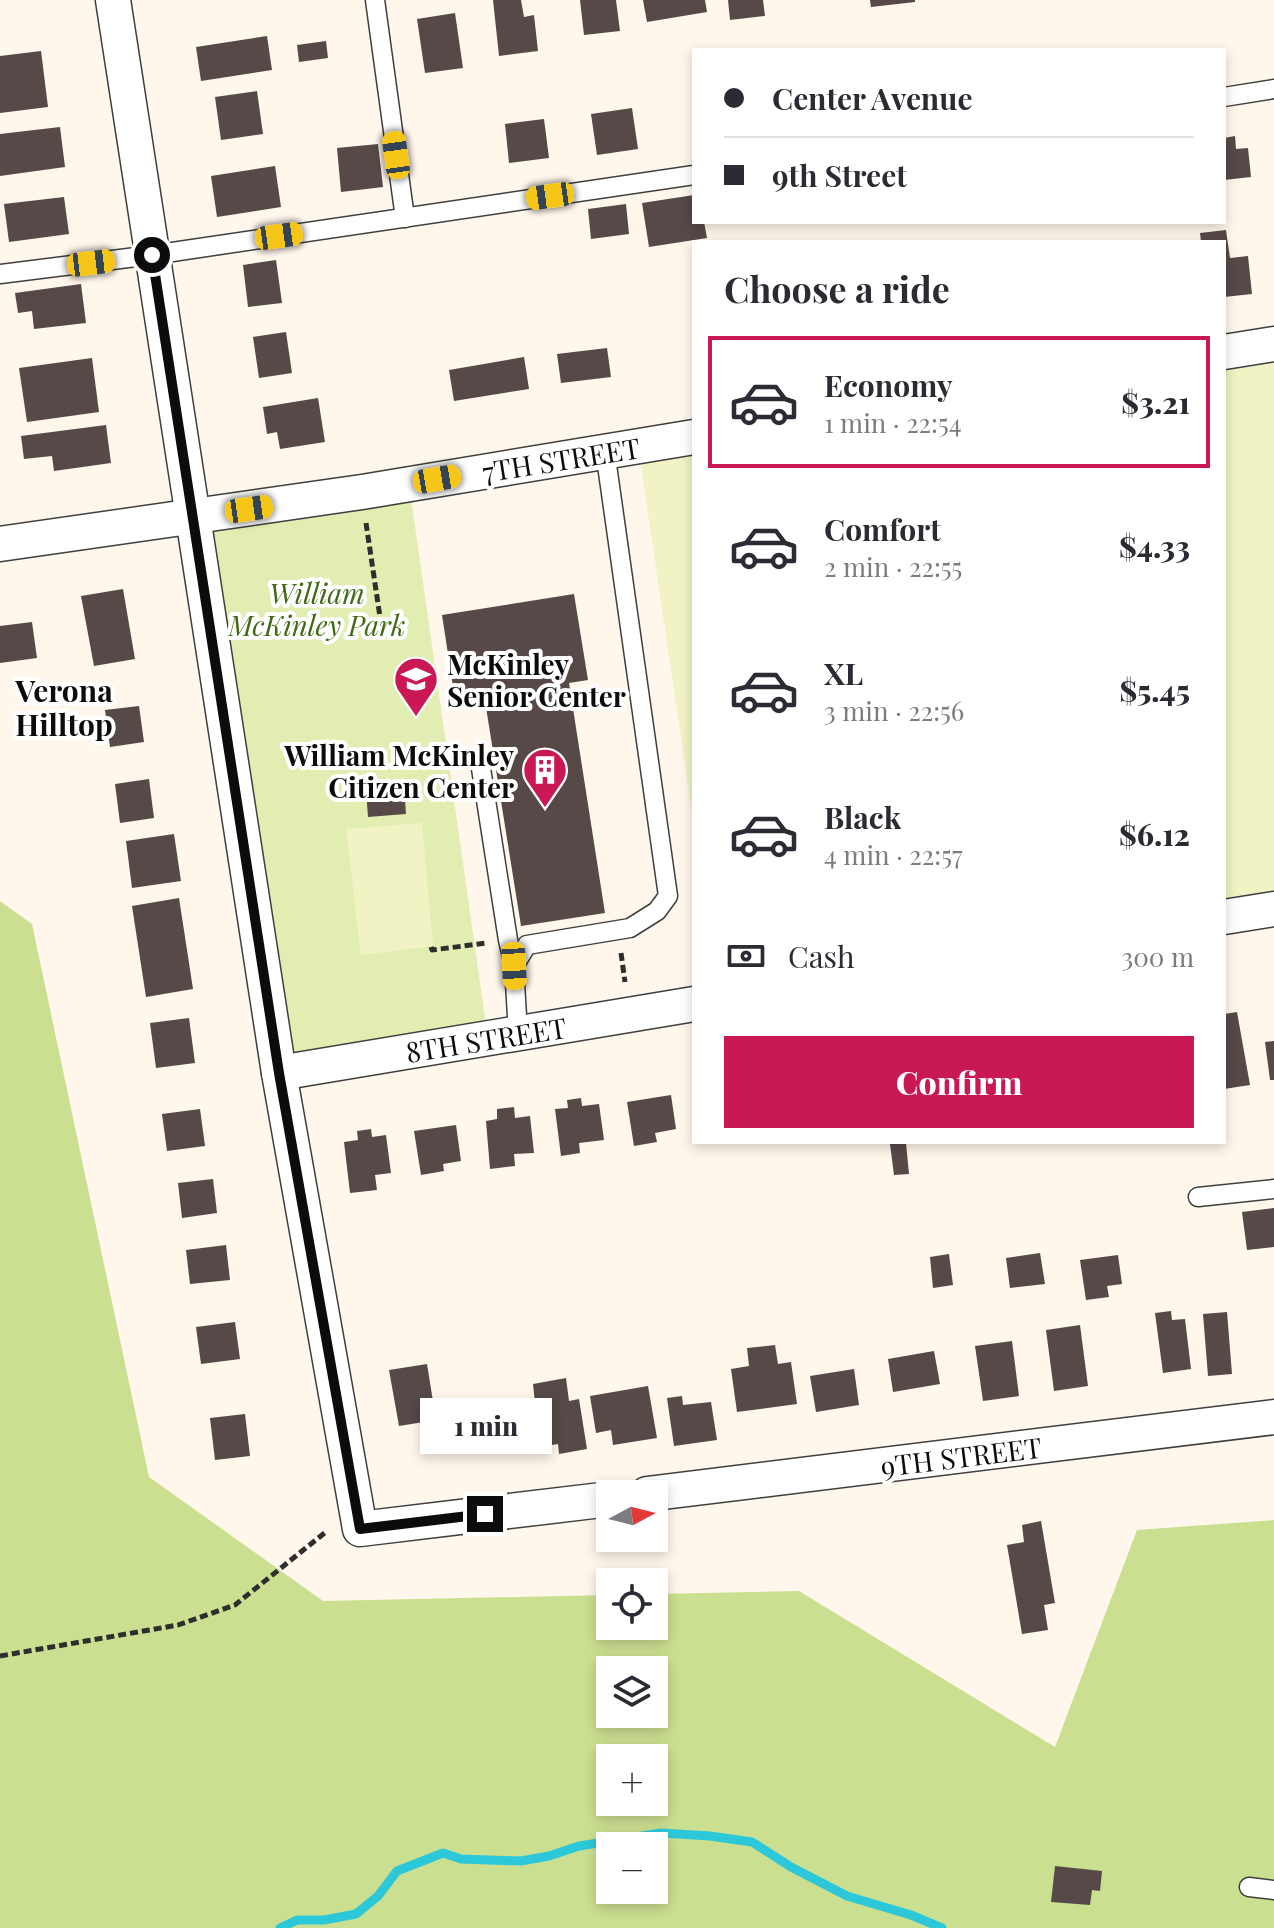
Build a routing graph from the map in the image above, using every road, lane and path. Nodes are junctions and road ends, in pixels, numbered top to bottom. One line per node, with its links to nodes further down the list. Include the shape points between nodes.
1 (113, 0): 7 (street)
2 (375, 0): 6 (lane)
3 (1274, 89): 4 (lane)
4 (1226, 97)
5 (692, 175): 6 (lane)
6 (405, 218): 7 (lane)
7 (152, 255): 8 (lane); 14 (street)
8 (0, 274)
9 (1274, 344): 10 (street)
10 (1226, 352)
11 (692, 437): 12 (street, 7TH STREET)
12 (605, 451): 13 (street, 7TH STREET); 20 (lane, via 668,896 657,911)
13 (362, 492): 14 (street, 7TH STREET); 16 (path)
14 (193, 517): 15 (street, 7TH STREET); 27 (street)
15 (0, 544)
16 (380, 617)
17 (480, 762): 21 (lane)
18 (1274, 909): 19 (street)
19 (1226, 917)
20 (618, 930): 23 (lane, via 527,945); 25 (path)
21 (508, 940): 22 (path); 23 (lane)
22 (431, 947)
23 (514, 966): 26 (lane)
24 (692, 1004): 25 (street, 8TH STREET)
25 (630, 1015): 26 (street, 8TH STREET)
26 (518, 1033): 27 (street, 8TH STREET)
27 (279, 1073): 33 (street)
28 (1274, 1189): 29 (lane)
29 (1198, 1197)
30 (1274, 1417): 31 (street, 9TH STREET)
31 (668, 1491)
32 (596, 1500): 33 (street)
33 (358, 1516): 34 (path, via 334,1526 235,1605 178,1625)
34 (0, 1656)
35 (1249, 1887): 36 (lane)
36 (1274, 1890)

